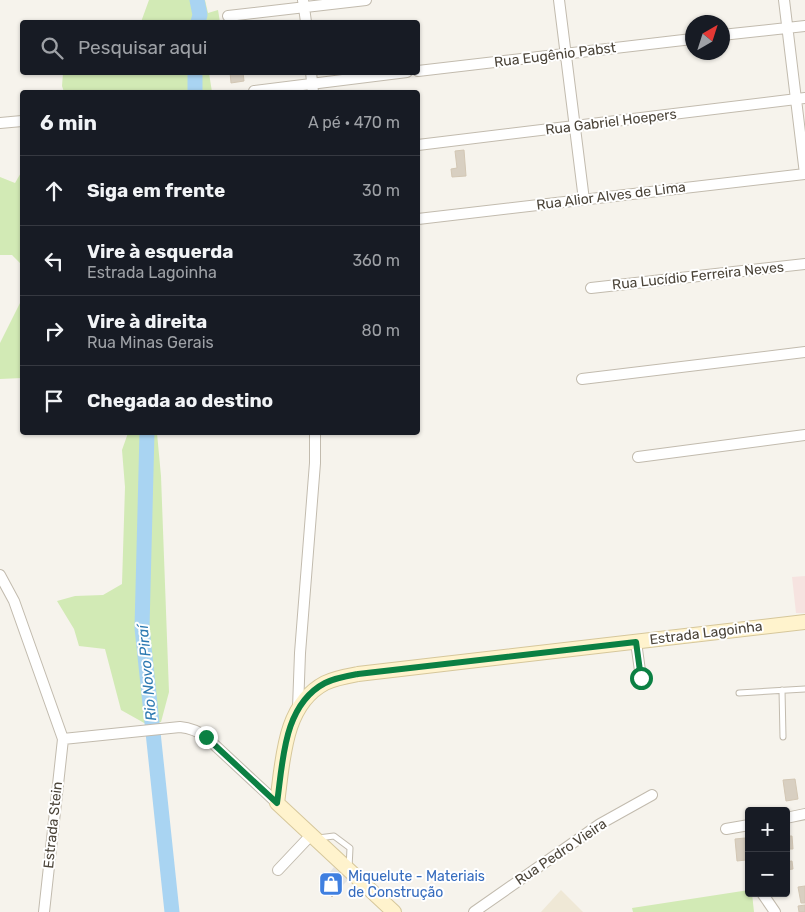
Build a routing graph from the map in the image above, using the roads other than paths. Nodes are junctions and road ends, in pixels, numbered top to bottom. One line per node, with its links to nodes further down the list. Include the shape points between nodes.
1 (366, 0): 4 (street)
2 (559, 0): 11 (street)
3 (784, 0): 8 (street)
4 (304, 4): 5 (street); 6 (street)
5 (228, 16)
6 (306, 20)
7 (805, 26): 8 (street)
8 (787, 28): 9 (street); 17 (street)
9 (730, 34)
10 (685, 40): 11 (street, Rua Eugênio Pabst)
11 (566, 54): 12 (street, Rua Eugênio Pabst); 20 (street)
12 (420, 71)
13 (311, 75): 15 (street)
14 (389, 75): 15 (street)
15 (313, 88): 16 (street)
16 (274, 90)
17 (800, 99): 20 (street, Rua Gabriel Hoepers); 22 (street)
18 (20, 121): 19 (street)
19 (0, 123)
20 (575, 126): 21 (street, Rua Gabriel Hoepers); 23 (street)
21 (420, 145)
22 (805, 174): 23 (street, Rua Alior Alves de Lima)
23 (584, 200): 24 (street, Rua Alior Alves de Lima)
24 (420, 219)
25 (805, 264): 26 (street, Rua Lucídio Ferreira Neves)
26 (591, 288)
27 (805, 352): 28 (street)
28 (582, 379)
29 (315, 435): 39 (street)
30 (805, 435): 31 (street)
31 (638, 457)
32 (0, 575): 41 (street, via 14,601)
33 (805, 622): 34 (main road, Estrada Lagoinha)
34 (636, 642): 35 (street); 39 (main road, Estrada Lagoinha, via 346,676 313,691)
35 (641, 678)
36 (805, 689): 37 (lane)
37 (782, 690): 38 (lane); 40 (lane)
38 (739, 693)
39 (298, 708): 43 (main road, Estrada Lagoinha, via 290,727)
40 (783, 737)
41 (63, 738): 43 (street, via 180,727 197,731); 51 (street, Estrada Stein)
42 (652, 795): 53 (street, Rua Pedro Vieira, via 600,824)
43 (277, 803): 48 (main road)
44 (805, 814): 45 (street)
45 (790, 817)
46 (745, 826): 47 (street)
47 (726, 829)
48 (313, 837): 49 (street); 52 (main road)
49 (278, 870)
50 (765, 897): 54 (street)
51 (44, 912)
52 (394, 912)
53 (474, 912)
54 (775, 912)

